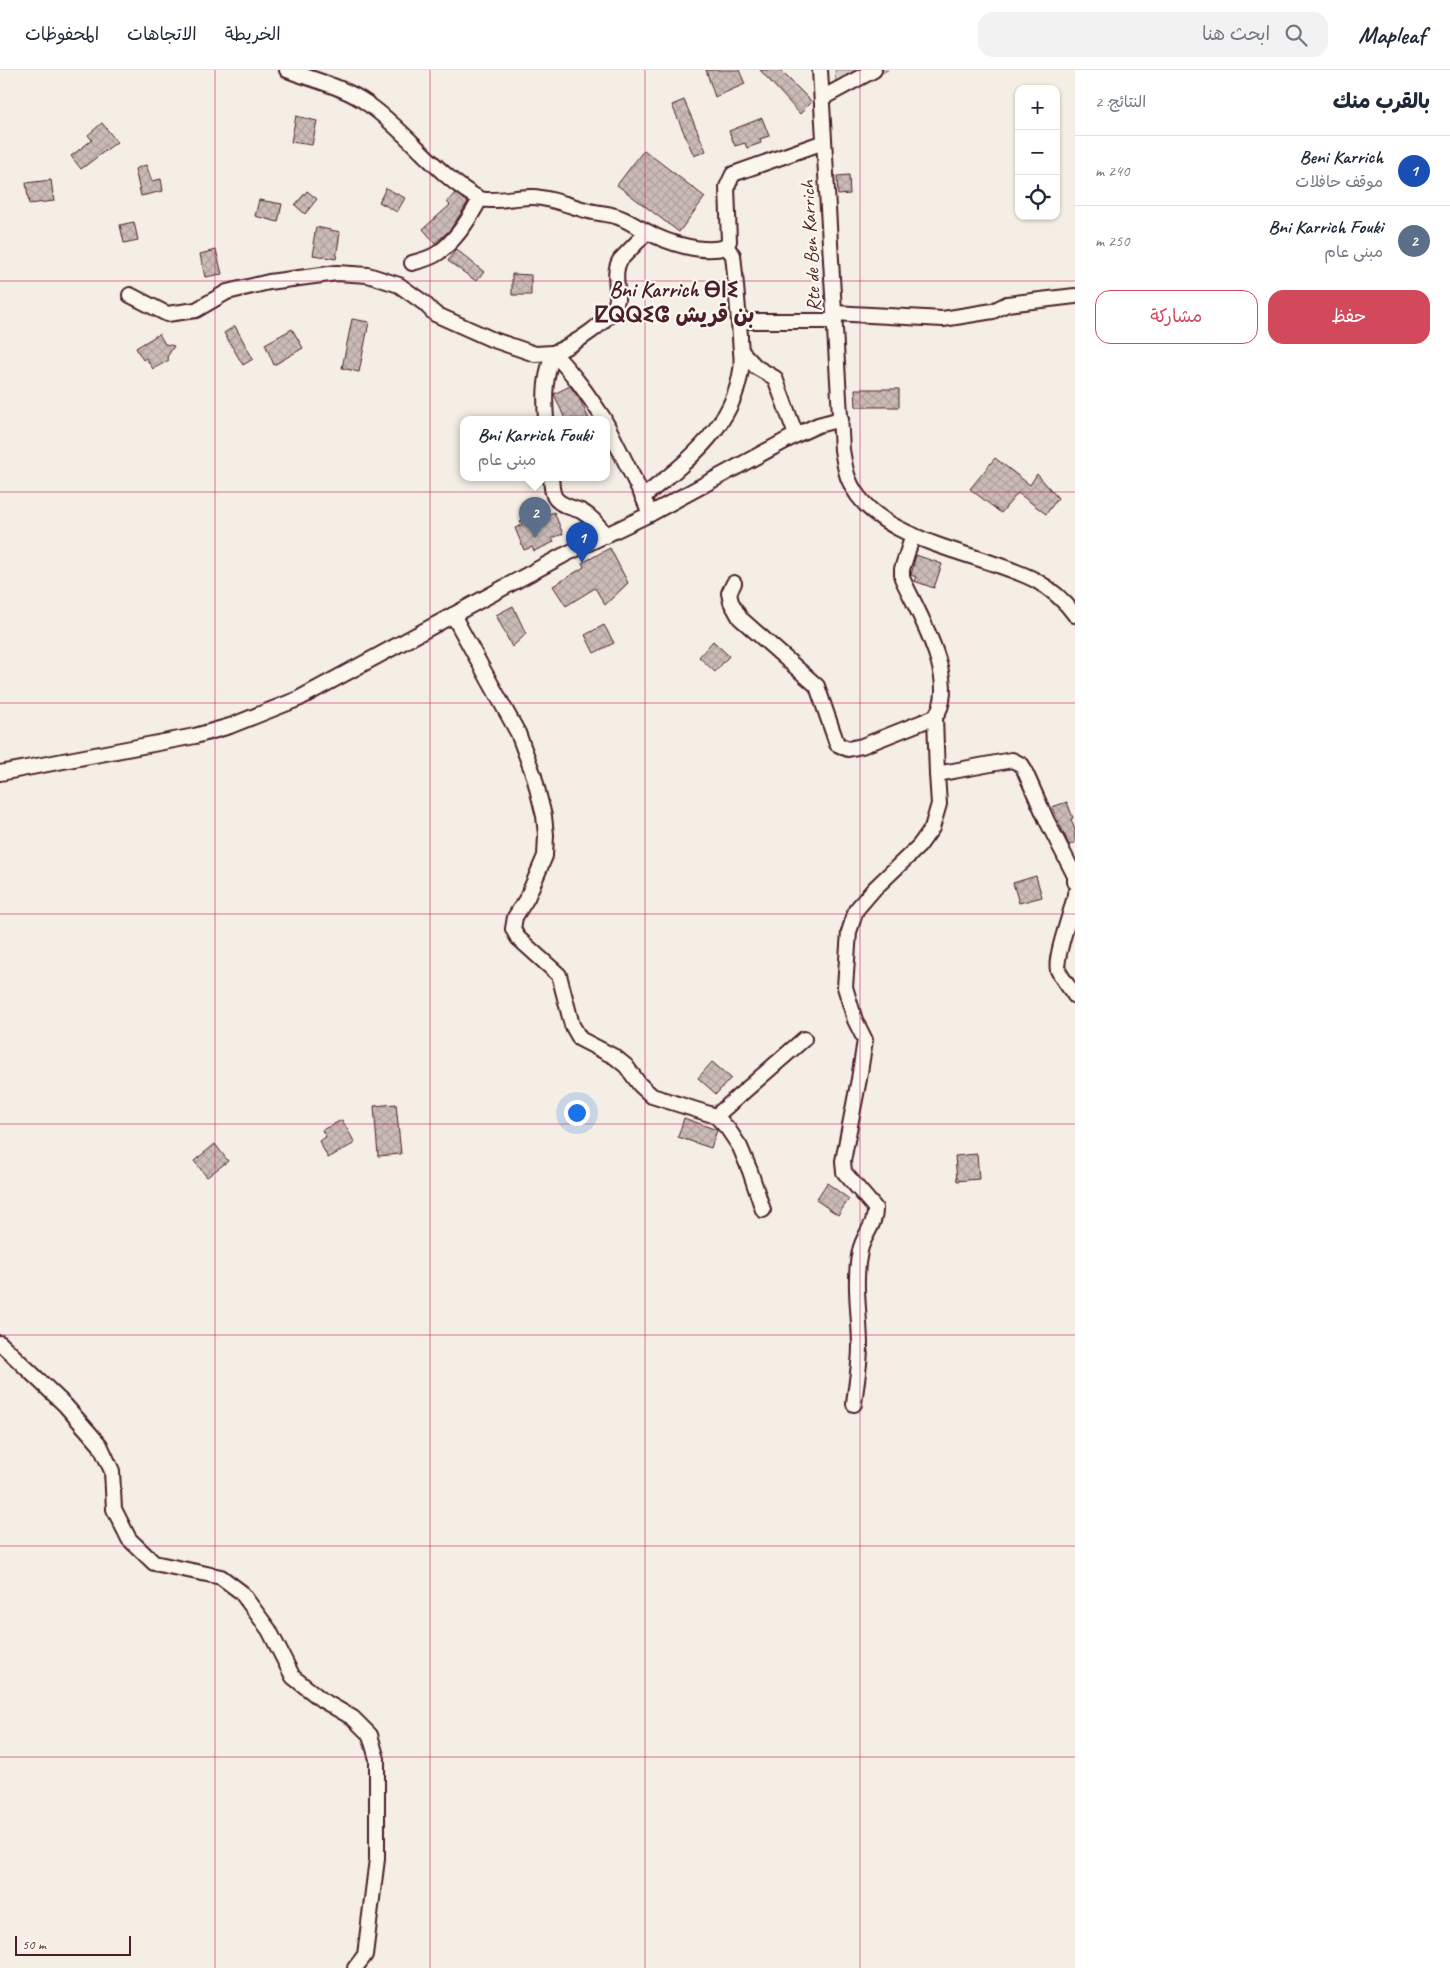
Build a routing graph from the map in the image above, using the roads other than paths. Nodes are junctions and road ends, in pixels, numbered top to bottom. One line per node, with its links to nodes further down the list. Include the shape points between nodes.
1 (286, 70): 6 (street, via 363,101 429,161)
2 (820, 70): 4 (street, Rte de Ben Karrich)
3 (874, 70): 4 (street)
4 (822, 98): 5 (street, Rte de Ben Karrich)
5 (824, 142): 8 (street, via 733,174 727,187 730,241); 12 (street, Rte de Ben Karrich)
6 (480, 199): 7 (street, via 544,198 615,216); 9 (street, via 464,225 437,254)
7 (647, 232): 8 (street, via 682,246 719,250); 15 (street, via 617,265 617,300 610,315 569,347)
8 (726, 247): 13 (street, via 733,255)
9 (412, 263)
10 (130, 295): 15 (street, via 167,314 196,310 227,292 269,282 337,273 368,275 399,285 435,314 491,340 535,354)
11 (1075, 296): 12 (street, via 1007,304 992,311 943,318)
12 (834, 317): 13 (street); 18 (street, Rte de Ben Karrich)
13 (739, 320): 14 (street)
14 (741, 351): 20 (street, via 756,367 775,378); 22 (street, via 742,368 737,390 722,422 689,459)
15 (552, 353): 16 (street, via 545,386); 17 (street, via 584,387)
16 (546, 416)
17 (602, 416)
18 (841, 419): 20 (street); 24 (street, Rte de Ben Karrich, via 844,465 854,491 870,510)
19 (610, 431): 22 (street)
20 (796, 435): 23 (street)
21 (551, 481): 25 (street, via 556,499 588,515)
22 (643, 497): 23 (street)
23 (650, 514): 25 (street)
24 (913, 535): 28 (street, Rte de Ben Karrich, via 1035,580 1053,592); 29 (street, via 902,578 932,639 940,664 941,708)
25 (606, 536): 27 (street)
26 (734, 583): 29 (street, via 729,593 740,618 817,686 837,744 848,749 862,746)
27 (453, 615): 30 (street, via 298,699 230,726 186,738); 36 (street, via 518,733 544,816 545,856 515,917 513,929 518,938 559,975 572,1025 580,1039 626,1066 652,1096)
28 (1075, 615)
29 (934, 717): 31 (street)
30 (0, 772)
31 (937, 774): 32 (street, via 1012,760 1022,765); 39 (street, via 939,804 932,828 919,846 856,910 849,932 845,987 865,1040 843,1161 844,1172 875,1208 876,1214 860,1249 856,1285 860,1348)
32 (1075, 882)
33 (1075, 894): 34 (street, via 1058,968)
34 (1075, 996)
35 (804, 1039): 36 (street)
36 (716, 1116): 37 (street, via 740,1146)
37 (763, 1210)
38 (0, 1344): 40 (street, via 65,1405 100,1445 112,1471 114,1509 129,1539 154,1563 221,1577 241,1592 269,1630 293,1677 352,1718 370,1735 377,1759 377,1859 365,1955)
39 (854, 1404)
40 (355, 1968)

